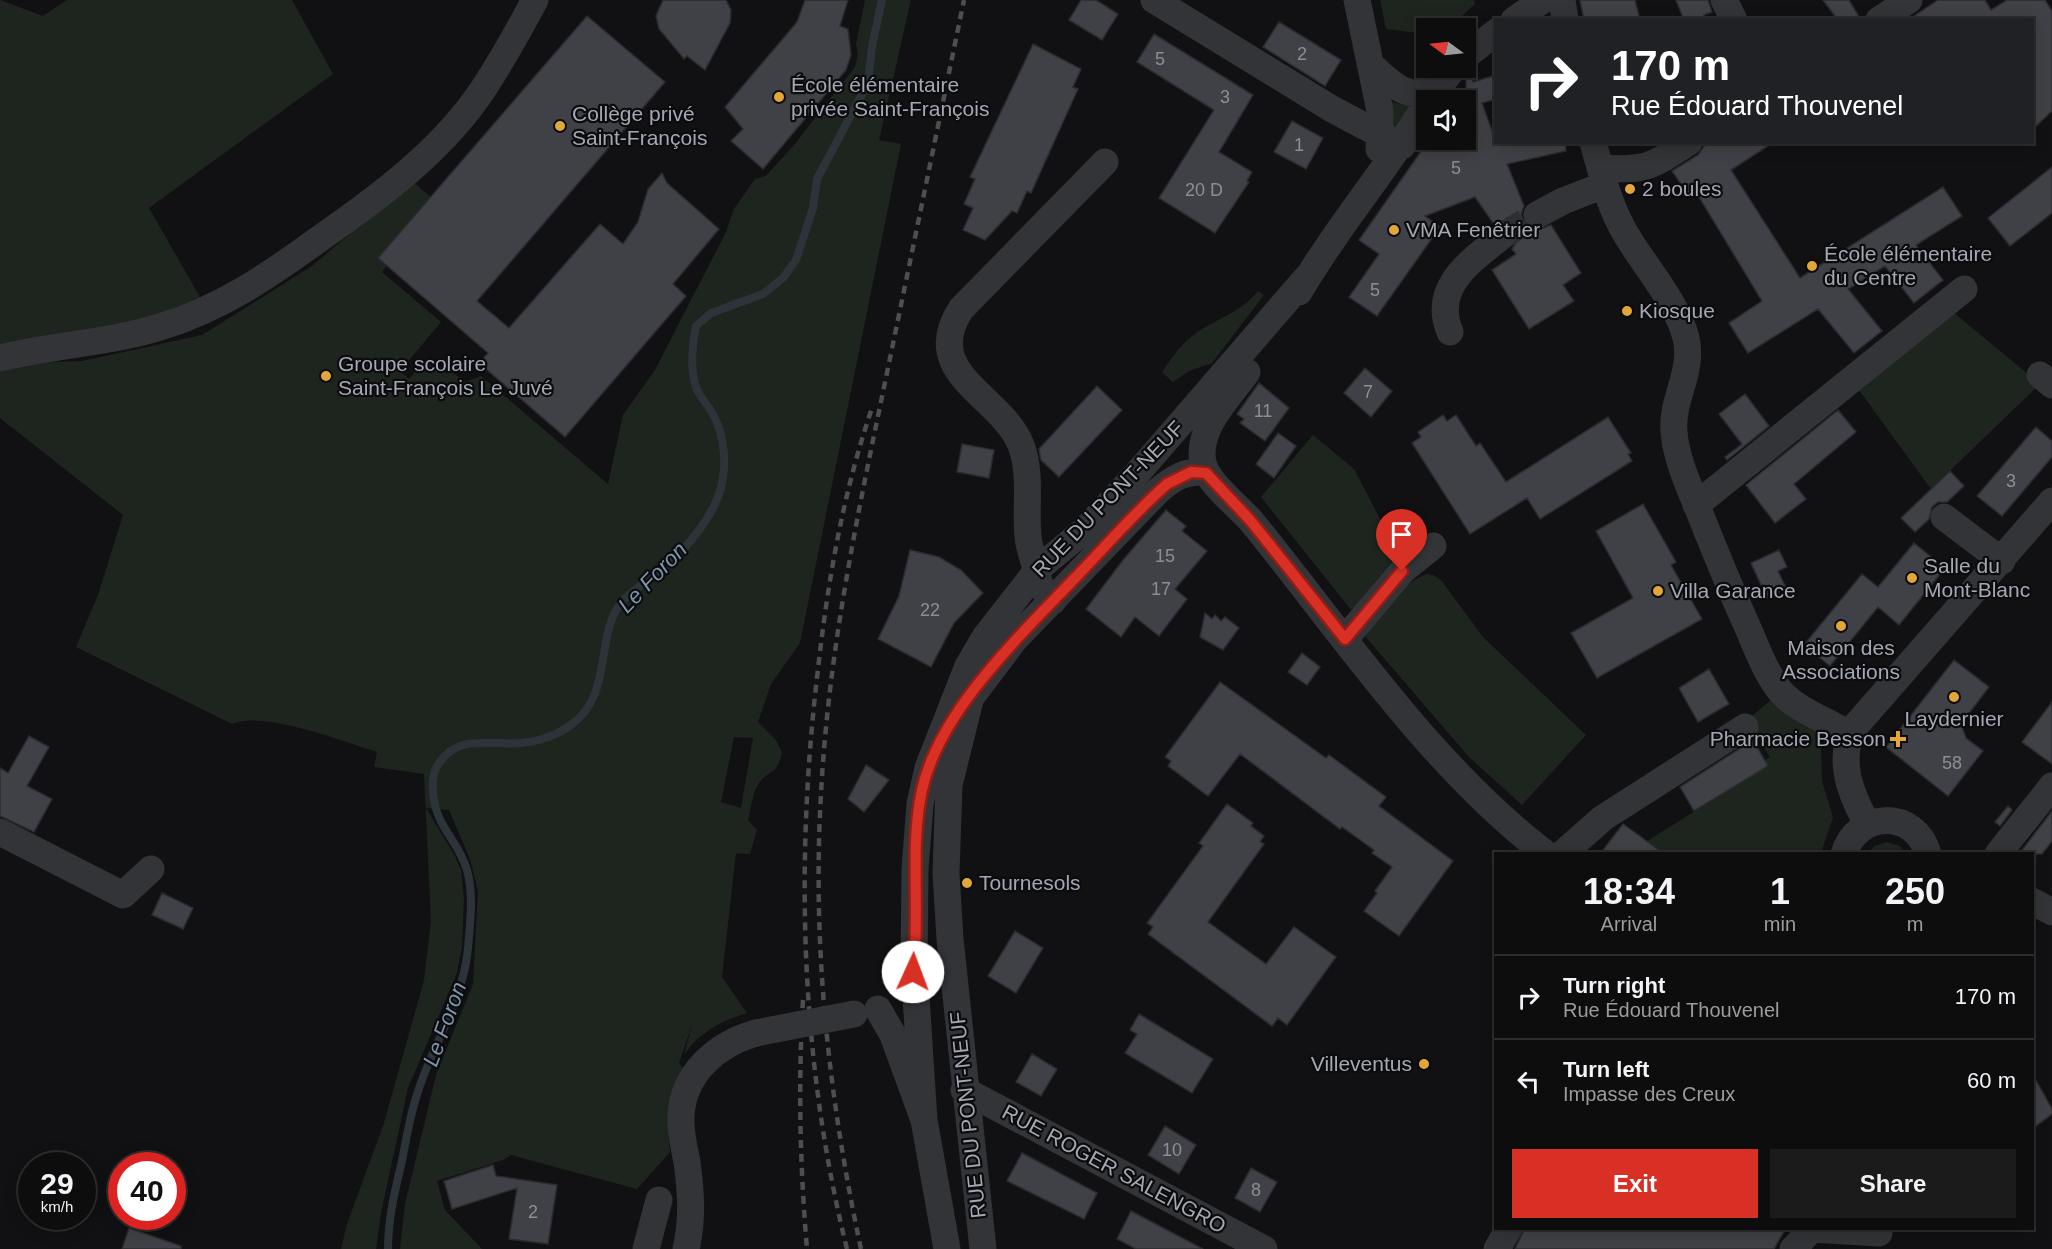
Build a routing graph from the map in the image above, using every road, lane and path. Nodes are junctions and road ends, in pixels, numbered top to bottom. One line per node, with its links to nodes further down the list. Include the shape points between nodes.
1 (535, 0): 26 (street, via 477,98 431,151 386,191 262,280 202,312 160,328)
2 (1154, 0): 17 (street)
3 (1357, 0): 12 (street)
4 (1543, 0): 7 (street)
5 (1562, 0): 8 (street)
6 (1724, 0): 9 (street)
7 (1517, 18)
8 (1565, 18)
9 (1733, 18)
10 (1494, 34): 11 (street)
11 (1476, 48)
12 (1370, 64): 15 (street, via 1392,85); 17 (street)
13 (1446, 78): 14 (street)
14 (1436, 90)
15 (1416, 94)
16 (1416, 113): 17 (street)
17 (1391, 141): 23 (street, RUE DU PONT-NEUF, via 1373,183)
18 (1686, 144): 20 (street, via 1640,170)
19 (1105, 162): 33 (street, via 961,309 949,339 957,370 1010,426 1022,448 1027,474 1028,538)
20 (1599, 165): 21 (street, via 1563,201); 29 (street, via 1626,235 1677,315 1687,339 1687,369 1676,403 1674,432)
21 (1537, 215)
22 (1502, 236): 25 (street, via 1458,275 1447,292 1443,308)
23 (1308, 276): 27 (street, RUE DU PONT-NEUF, via 1281,324 1211,422 1202,447); 33 (street, RUE DU PONT-NEUF, via 1127,485 1087,528)
24 (1964, 289): 29 (street)
25 (1449, 332)
26 (0, 358)
27 (1206, 473): 34 (street, RUE DU PONT-NEUF, via 1191,472 1167,484); 35 (street, via 1250,520)
28 (2052, 501): 32 (street)
29 (1696, 505): 38 (street, via 1765,666 1779,689 1797,705)
30 (1944, 517): 32 (street)
31 (1433, 546): 35 (street, via 1402,571)
32 (2002, 561): 38 (street)
33 (1038, 568): 34 (street, via 1039,584); 39 (street, RUE DU PONT-NEUF, via 976,652)
34 (1060, 594): 36 (street, RUE DU PONT-NEUF, via 1015,639)
35 (1345, 639): 43 (street, via 1452,766 1505,820)
36 (971, 696): 39 (street, RUE DU PONT-NEUF); 51 (street, RUE DU PONT-NEUF, via 949,785 946,837 948,921)
37 (1745, 727): 44 (street, via 1604,818)
38 (1850, 735): 41 (street, via 1845,760 1847,777)
39 (938, 742): 49 (street, RUE DU PONT-NEUF, via 920,804)
40 (2052, 786): 47 (street)
41 (1868, 824): 45 (street, via 1853,836); 46 (street, via 1888,820 1904,824 1920,836)
42 (0, 832): 48 (street, via 123,895)
43 (1544, 852)
44 (1564, 852)
45 (1845, 852)
46 (1929, 852)
47 (2000, 852)
48 (151, 869)
49 (914, 966): 50 (street, via 904,994 895,1002); 52 (street)
50 (866, 1012): 52 (street, via 894,1035); 59 (street, bridge, via 736,1040 710,1056 691,1080 681,1126 692,1206)
51 (964, 1090): 61 (street, RUE DU PONT-NEUF); 62 (street, RUE ROGER SALENGRO)
52 (924, 1120): 60 (street)
53 (659, 1200): 58 (street)
54 (1508, 1230): 63 (street)
55 (1811, 1230): 64 (street)
56 (1820, 1230): 57 (street)
57 (1884, 1238)
58 (646, 1249)
59 (686, 1249)
60 (947, 1249)
61 (983, 1249)
62 (1264, 1249)
63 (1497, 1249)
64 (1792, 1249)

